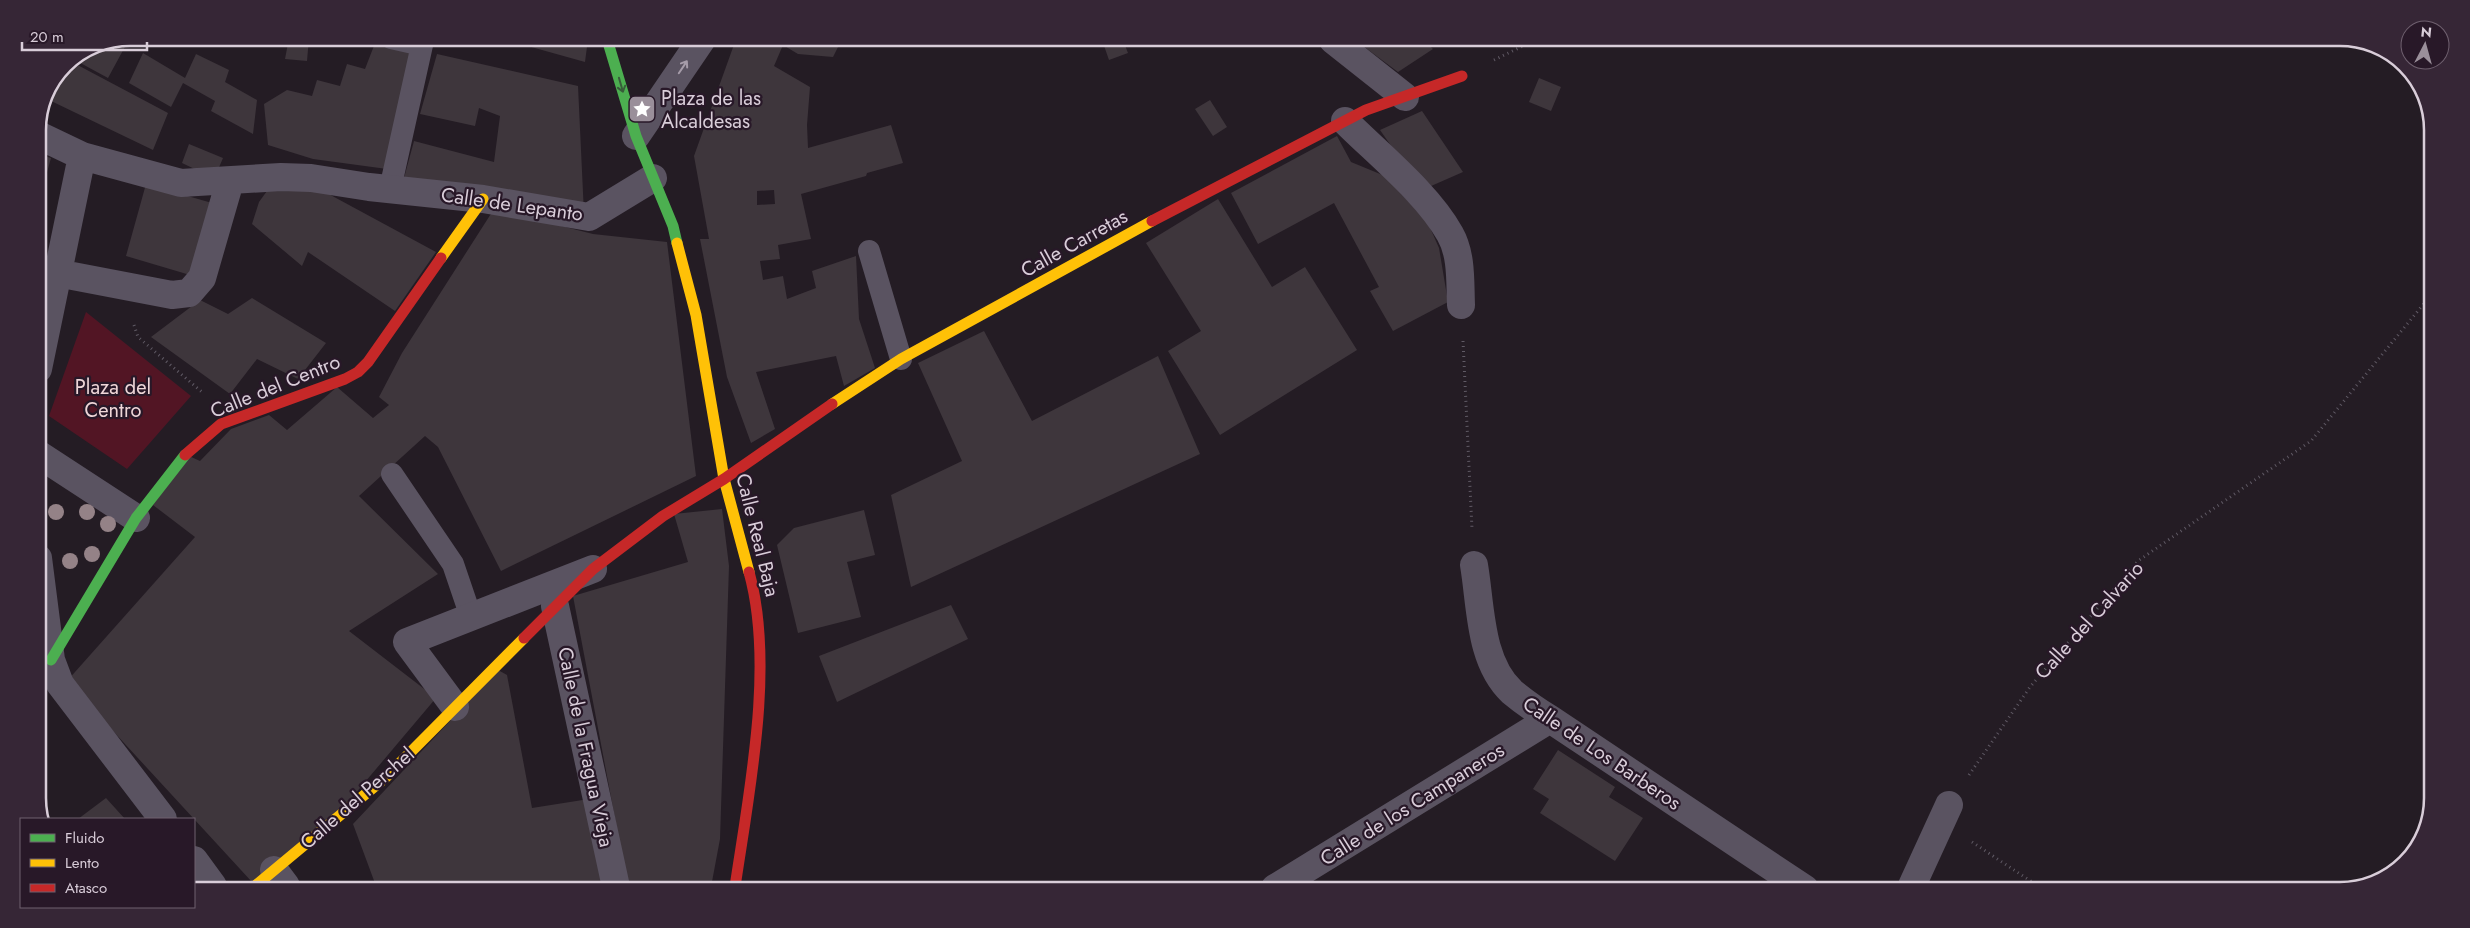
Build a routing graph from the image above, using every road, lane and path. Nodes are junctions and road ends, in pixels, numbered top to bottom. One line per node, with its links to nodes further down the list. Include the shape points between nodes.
1 (422, 46): 14 (lane)
2 (609, 46): 9 (street, one-way to 9)
3 (697, 46): 9 (street, one-way to 3)
4 (1341, 46): 7 (street)
5 (1523, 46): 6 (path)
6 (1462, 76): 7 (street, Calle Carretas)
7 (1405, 97): 8 (street, Calle Carretas, via 1366,110)
8 (1346, 121): 20 (street, via 1425,200 1450,234 1459,262); 22 (street, Calle Carretas, via 1174,209)
9 (636, 136): 12 (street)
10 (46, 139): 11 (street, Calle de Lepanto)
11 (82, 156): 13 (street, Calle de Lepanto, via 168,180 193,183); 17 (street)
12 (653, 178): 15 (street, Calle de Lepanto, via 590,217); 26 (street, Calle Real Baja, via 673,226 696,315)
13 (230, 181): 14 (street, Calle de Lepanto, via 311,178); 18 (street, via 202,278 189,293 172,295)
14 (390, 189): 15 (street, Calle de Lepanto)
15 (484, 199): 23 (street, Calle del Centro, via 358,372)
16 (869, 251): 22 (lane)
17 (57, 273): 18 (street); 21 (street)
18 (123, 286): 23 (path, via 138,337)
19 (2424, 304): 36 (path, Calle del Calvario, via 2311,441 2138,561 2030,687)
20 (1461, 305): 28 (path)
21 (46, 328)
22 (901, 359): 26 (street, Calle Carretas)
23 (234, 419): 27 (street, Calle del Centro, via 221,424 188,451)
24 (46, 459): 27 (street)
25 (392, 474): 32 (lane, via 453,564)
26 (724, 479): 29 (street, Calle del Perchel, via 663,516); 42 (street, Calle Real Baja, via 754,585 759,644 754,754)
27 (136, 518): 33 (street, Calle del Centro)
28 (1474, 565): 35 (street, Calle de Los Barberos, via 1488,651 1496,672 1511,691)
29 (593, 569): 30 (street, Calle del Perchel); 32 (street, Calle del Perchel)
30 (555, 606): 34 (street, Calle del Perchel); 41 (street, Calle de la Fragua Vieja)
31 (46, 616): 33 (street)
32 (471, 617): 34 (street, Calle del Perchel, via 407,642)
33 (52, 660): 37 (street, via 60,684)
34 (456, 707): 39 (street, Calle del Perchel, via 386,777)
35 (1550, 719): 43 (street, Calle de los Campaneros); 44 (street, Calle de Los Barberos)
36 (1945, 814): 45 (street); 46 (path)
37 (162, 818)
38 (195, 861): 40 (street)
39 (272, 881)
40 (210, 882)
41 (615, 882)
42 (736, 882)
43 (1285, 882)
44 (1794, 882)
45 (1914, 882)
46 (2034, 882)

